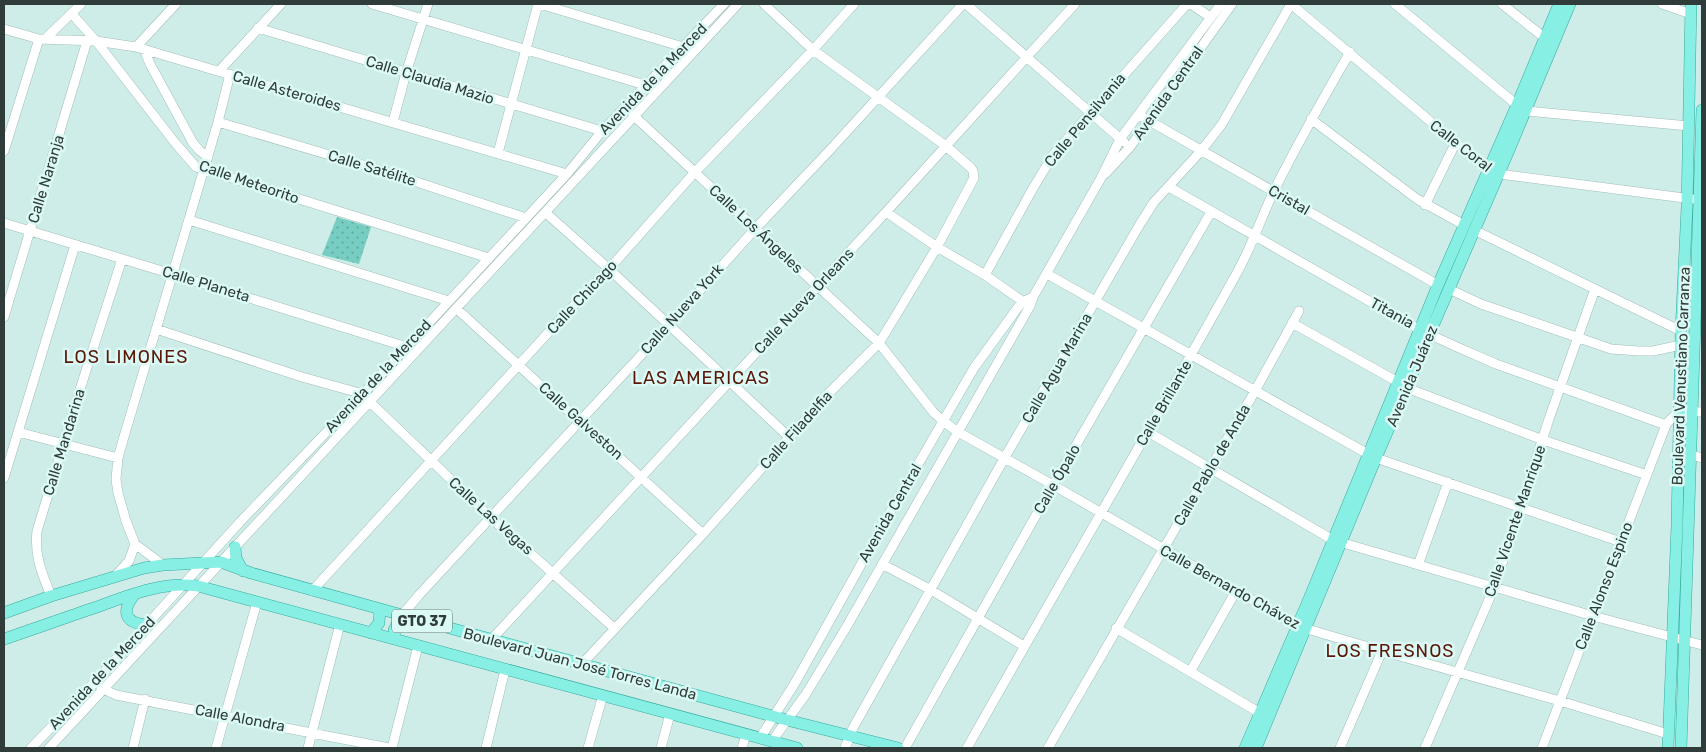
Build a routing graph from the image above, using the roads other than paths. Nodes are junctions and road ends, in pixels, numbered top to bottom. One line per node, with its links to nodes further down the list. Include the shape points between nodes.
1 (81, 4): 24 (street)
2 (176, 4): 33 (street)
3 (281, 4): 27 (street)
4 (372, 4): 26 (street)
5 (428, 4): 26 (street)
6 (539, 4): 32 (street); 34 (street)
7 (738, 4): 47 (street, Avenida de la Merced)
8 (764, 4): 35 (street)
9 (854, 4): 35 (street, Calle Chicago)
10 (964, 4): 37 (street); 42 (street, Calle Nueva York)
11 (1075, 4): 37 (street, Calle Nueva Orleans)
12 (1187, 4): 46 (street, Calle Pensilvania)
13 (1191, 4): 25 (street)
14 (1221, 4): 25 (street, Avenida Central)
15 (1232, 4): 50 (street, Avenida Central)
16 (1291, 4): 36 (street, Calle Coral); 60 (street, Calle Agua Marina, via 1227,117)
17 (1395, 4): 44 (street)
18 (1502, 4): 29 (street)
19 (1559, 4): 29 (main road, Avenida Juárez)
20 (1570, 4): 44 (main road, Avenida Juárez)
21 (1662, 4): 23 (street)
22 (720, 5): 32 (street, Avenida de la Merced)
23 (1691, 9): 53 (main road, Boulevard Venustiano Carranza)
24 (72, 14): 30 (street); 31 (street, Calle Meteorito)
25 (1210, 17): 48 (street, Avenida Central)
26 (423, 19): 34 (street); 39 (street)
27 (258, 28): 38 (street); 39 (street, Calle Claudia Mazio)
28 (4, 29): 30 (street, Calle Asteroides)
29 (1545, 38): 44 (main road, Avenida Juárez)
30 (42, 39): 31 (street, Calle Asteroides); 59 (street)
31 (92, 41): 33 (street, Calle Asteroides); 63 (street, Calle Meteorito, via 189,161); 81 (street, Calle Naranja)
32 (683, 47): 41 (street, Avenida de la Merced)
33 (140, 48): 38 (street, Calle Asteroides); 62 (street, Calle Meteorito, via 193,143)
34 (525, 50): 41 (street); 43 (street)
35 (813, 50): 42 (street); 64 (street, Calle Chicago)
36 (1350, 52): 49 (street, Calle Brillante); 56 (street, Calle Coral)
37 (1028, 57): 46 (street); 57 (street, Calle Nueva Orleans)
38 (218, 71): 40 (street, Calle Asteroides)
39 (406, 73): 43 (street, Calle Claudia Mazio); 52 (street)
40 (230, 74): 51 (street); 52 (street, Calle Asteroides)
41 (645, 85): 54 (street, Avenida de la Merced)
42 (879, 96): 57 (street); 80 (street, Calle Nueva York)
43 (511, 104): 54 (street, Calle Claudia Mazio); 61 (street)
44 (1521, 108): 53 (street); 65 (main road, Avenida Juárez)
45 (1702, 110): 71 (main road, Boulevard Venustiano Carranza)
46 (1090, 113): 55 (street); 91 (street, Calle Pensilvania, via 1043,170)
47 (633, 115): 64 (street, Calle Los Ángeles); 75 (street, Avenida de la Merced)
48 (1138, 116): 50 (street, Cristal); 55 (street, Avenida Central)
49 (1311, 119): 69 (street, Calle Brillante); 72 (street)
50 (1147, 121): 58 (street, Avenida Central); 60 (street, Cristal)
51 (218, 122): 62 (street); 76 (street, Calle Satélite)
52 (393, 122): 61 (street, Calle Asteroides)
53 (1689, 126): 70 (main road, Boulevard Venustiano Carranza)
54 (602, 131): 66 (street, Avenida de la Merced)
55 (1120, 139): 58 (street); 67 (street, Avenida Central)
56 (1455, 144): 65 (street, Calle Coral); 72 (street)
57 (946, 146): 73 (street, Calle Nueva Orleans); 84 (street, Calle Filadelfia, via 973,171 973,182)
58 (1130, 147): 67 (street, Avenida Central)
59 (4, 150)
60 (1201, 151): 68 (street, Calle Agua Marina); 69 (street, Cristal)
61 (498, 153): 66 (street, Calle Asteroides)
62 (208, 157): 63 (street)
63 (204, 170): 77 (street); 85 (street, Calle Meteorito)
64 (695, 172): 80 (street, Calle Los Ángeles); 88 (street, Calle Chicago)
65 (1494, 172): 70 (street, Calle Coral); 79 (main road, Avenida Juárez)
66 (567, 174): 76 (street, Avenida de la Merced)
67 (1101, 178): 90 (street, Avenida Central)
68 (1169, 188): 74 (street, Titania); 96 (street, Calle Agua Marina, via 1148,211)
69 (1274, 191): 82 (street, Calle Brillante); 93 (street, Cristal)
70 (1688, 198): 71 (street, Calle Coral); 105 (main road, Boulevard Venustiano Carranza)
71 (1701, 201): 87 (main road, Boulevard Venustiano Carranza)
72 (1425, 205): 79 (street)
73 (886, 212): 84 (street); 92 (street, Calle Nueva Orleans)
74 (1211, 212): 82 (street, Titania); 103 (street, Calle Ópalo)
75 (546, 213): 88 (street); 98 (street, Avenida de la Merced)
76 (526, 218): 85 (street, Avenida de la Merced)
77 (188, 220): 89 (street); 95 (street)
78 (4, 223): 81 (street, Calle Planeta)
79 (1469, 227): 93 (main road, Avenida Juárez); 94 (street)
80 (755, 229): 92 (street, Calle Los Ángeles); 102 (street, Calle Nueva York)
81 (30, 232): 83 (street, Calle Planeta); 100 (street, Calle Naranja)
82 (1255, 236): 106 (street, Titania); 111 (street, Calle Brillante)
83 (76, 245): 86 (street, Calle Planeta); 126 (street)
84 (937, 247): 91 (street); 108 (street, Calle Filadelfia)
85 (489, 258): 95 (street, Avenida de la Merced)
86 (122, 259): 89 (street, Calle Planeta); 131 (street, Calle Mandarina)
87 (1700, 262): 121 (main road, Boulevard Venustiano Carranza)
88 (609, 269): 102 (street); 112 (street, Calle Chicago)
89 (172, 274): 104 (street); 110 (street, Calle Planeta)
90 (1047, 274): 96 (street); 97 (street, Avenida Central)
91 (986, 275): 97 (street)
92 (817, 286): 108 (street, Calle Los Ángeles); 115 (street, Calle Nueva Orleans)
93 (1444, 287): 106 (main road, Avenida Juárez); 107 (street, Cristal, via 1481,304)
94 (1595, 289): 105 (street); 107 (street, Calle Vicente Manrique)
95 (449, 301): 110 (street, Avenida de la Merced)
96 (1096, 301): 103 (street); 135 (street, Calle Agua Marina)
97 (1026, 304): 113 (street, Avenida Central, via 1002,327); 114 (street, Avenida Central)
98 (457, 309): 112 (street, Calle Galveston); 120 (street, Avenida de la Merced)
99 (1299, 311): 101 (street, Calle Pablo de Anda)
100 (4, 317)
101 (1292, 323): 116 (street); 118 (street, Calle Pablo de Anda)
102 (668, 326): 115 (street); 123 (street, Calle Nueva York)
103 (1144, 327): 111 (street); 142 (street, Calle Ópalo)
104 (156, 329): 119 (street); 134 (street)
105 (1681, 331): 109 (main road, Boulevard Venustiano Carranza)
106 (1426, 332): 116 (main road, Avenida Juárez); 117 (street, Titania, via 1475,356)
107 (1578, 338): 109 (street, Cristal, via 1625,351 1653,351); 117 (street, Calle Vicente Manrique)
108 (878, 343): 124 (street, Calle Los Ángeles); 129 (street, Calle Filadelfia)
109 (1681, 345): 122 (main road, Boulevard Venustiano Carranza)
110 (407, 347): 119 (street, Avenida de la Merced)
111 (1191, 356): 118 (street); 128 (street, Calle Brillante)
112 (520, 365): 123 (street, Calle Galveston); 136 (street, Calle Chicago)
113 (974, 368): 114 (street); 124 (street, Avenida Central)
114 (989, 376): 127 (street, Avenida Central)
115 (729, 382): 129 (street); 139 (street, Calle Nueva Orleans)
116 (1403, 385): 130 (street); 132 (main road, Avenida Juárez)
117 (1561, 387): 125 (street, Titania); 130 (street, Calle Vicente Manrique)
118 (1255, 391): 132 (street); 137 (street, Calle Pablo de Anda)
119 (363, 394): 153 (street, Avenida de la Merced)
120 (370, 402): 136 (street, Calle Las Vegas); 150 (street, Avenida de la Merced)
121 (1698, 411): 122 (street); 133 (main road, Boulevard Venustiano Carranza)
122 (1679, 412): 125 (street); 180 (main road, Boulevard Venustiano Carranza)
123 (580, 420): 139 (street, Calle Galveston); 145 (street, Calle Nueva York)
124 (943, 421): 127 (street, Calle Los Ángeles); 194 (street, Avenida Central)
125 (1666, 425): 138 (street, Calle Alonso Espino)
126 (18, 432): 131 (street); 140 (street)
127 (958, 432): 135 (street, Calle Bernardo Chávez); 154 (street, Avenida Central)
128 (1148, 432): 137 (street); 144 (street, Calle Brillante)
129 (789, 437): 146 (street, Calle Filadelfia)
130 (1543, 440): 138 (street); 143 (street, Calle Vicente Manrique)
131 (64, 445): 134 (street); 167 (street, Calle Mandarina, via 40,519 36,545 39,566)
132 (1372, 456): 141 (street); 147 (main road, Avenida Juárez)
133 (1697, 456): 184 (main road, Boulevard Venustiano Carranza)
134 (118, 458): 149 (street, via 118,493)
135 (1005, 458): 142 (street, Calle Bernardo Chávez); 163 (street, Calle Agua Marina)
136 (430, 461): 145 (street, Calle Las Vegas); 164 (street, Calle Chicago)
137 (1210, 468): 147 (street); 151 (street, Calle Pablo de Anda)
138 (1647, 475): 148 (street, Calle Alonso Espino)
139 (641, 476): 146 (street, Calle Galveston); 158 (street, Calle Nueva Orleans)
140 (4, 478)
141 (1448, 482): 143 (street); 156 (street)
142 (1053, 485): 144 (street, Calle Bernardo Chávez); 173 (street, Calle Ópalo)
143 (1521, 507): 148 (street); 162 (street, Calle Vicente Manrique)
144 (1100, 513): 151 (street, Calle Bernardo Chávez); 187 (street, Calle Brillante)
145 (490, 517): 158 (street, Calle Las Vegas); 171 (street, Calle Nueva York)
146 (703, 534): 177 (street, Calle Filadelfia)
147 (1337, 542): 156 (street); 176 (main road, Avenida Juárez)
148 (1621, 542): 172 (street, Calle Alonso Espino)
149 (135, 544): 155 (street); 159 (street, via 129,561)
150 (235, 546): 152 (street, Avenida de la Merced); 157 (main road, via 236,558)
151 (1164, 550): 165 (street, Calle Bernardo Chávez); 178 (street, Calle Pablo de Anda)
152 (221, 562): 153 (main road, Boulevard Juan José Torres Landa / GTO 37); 157 (main road, Boulevard Juan José Torres Landa / GTO 37); 161 (street, Avenida de la Merced)
153 (203, 563): 155 (main road, Boulevard Juan José Torres Landa / GTO 37); 160 (street, Avenida de la Merced)
154 (882, 564): 163 (street); 196 (street, Avenida Central)
155 (163, 565): 159 (main road, Boulevard Juan José Torres Landa / GTO 37)
156 (1418, 565): 162 (street)
157 (243, 571): 164 (main road, Boulevard Juan José Torres Landa / GTO 37)
158 (553, 572): 177 (street, Calle Las Vegas); 183 (street, Calle Nueva Orleans)
159 (116, 576): 167 (main road, Boulevard Juan José Torres Landa / GTO 37)
160 (184, 584): 161 (main road, Boulevard Juan José Torres Landa / GTO 37); 166 (main road, Boulevard Juan José Torres Landa / GTO 37); 175 (street, Avenida de la Merced)
161 (198, 586): 168 (main road, Boulevard Juan José Torres Landa / GTO 37); 195 (street, Avenida de la Merced)
162 (1494, 588): 172 (street); 192 (street, Calle Vicente Manrique)
163 (931, 590): 173 (street); 210 (street, Calle Agua Marina)
164 (312, 591): 169 (main road, Boulevard Juan José Torres Landa / GTO 37)
165 (1236, 591): 176 (street, Calle Bernardo Chávez); 191 (street)
166 (135, 594): 175 (main road, via 129,601 128,618); 181 (main road, Boulevard Juan José Torres Landa / GTO 37)
167 (51, 596): 170 (main road, Boulevard Juan José Torres Landa / GTO 37)
168 (257, 602): 174 (main road, Boulevard Juan José Torres Landa / GTO 37); 202 (street)
169 (380, 609): 171 (main road, Boulevard Juan José Torres Landa / GTO 37); 179 (main road, via 379,623)
170 (4, 613)
171 (402, 615): 182 (main road, via 394,630); 183 (main road, Boulevard Juan José Torres Landa / GTO 37)
172 (1593, 616): 180 (street); 199 (street, Calle Alonso Espino)
173 (978, 619): 187 (street); 224 (street, Calle Ópalo)
174 (340, 624): 179 (main road, Boulevard Juan José Torres Landa / GTO 37); 205 (street)
175 (147, 625): 193 (street, Avenida de la Merced)
176 (1302, 627): 188 (street, Calle Bernardo Chávez); 200 (main road, Avenida Juárez); 228 (main road, Avenida Juárez)
177 (614, 628): 189 (street, Calle Filadelfia)
178 (1116, 628): 191 (street); 226 (street, Calle Pablo de Anda)
179 (371, 633): 182 (main road, Boulevard Juan José Torres Landa / GTO 37)
180 (1672, 638): 184 (street); 207 (main road, Boulevard Venustiano Carranza)
181 (4, 639)
182 (395, 639): 186 (main road, Boulevard Juan José Torres Landa / GTO 37)
183 (491, 640): 189 (main road, Boulevard Juan José Torres Landa / GTO 37)
184 (1685, 641): 185 (street); 233 (main road, Boulevard Venustiano Carranza)
185 (1702, 645)
186 (418, 646): 190 (main road, Boulevard Juan José Torres Landa / GTO 37); 216 (street)
187 (1024, 646): 225 (street, Calle Brillante)
188 (1382, 651): 192 (street, Calle Bernardo Chávez); 229 (street)
189 (582, 664): 203 (main road, Boulevard Juan José Torres Landa / GTO 37)
190 (505, 670): 197 (main road, Boulevard Juan José Torres Landa / GTO 37); 217 (street)
191 (1190, 672): 200 (street)
192 (1458, 673): 199 (street, Calle Bernardo Chávez); 230 (street, Calle Vicente Manrique)
193 (94, 683): 195 (street, Calle Alondra); 211 (street, Avenida de la Merced)
194 (793, 687): 196 (street); 203 (street, Avenida Central)
195 (104, 690): 198 (street, Calle Alondra); 212 (street, Avenida de la Merced)
196 (806, 694): 204 (street, Avenida Central)
197 (603, 695): 201 (main road, Boulevard Juan José Torres Landa / GTO 37); 218 (street)
198 (145, 699): 202 (street, Calle Alondra); 213 (street)
199 (1560, 701): 207 (street, Calle Bernardo Chávez); 231 (street, Calle Alonso Espino)
200 (1260, 713): 227 (main road, Avenida Juárez)
201 (670, 714): 206 (main road, Boulevard Juan José Torres Landa / GTO 37); 219 (street)
202 (227, 716): 205 (street, Calle Alondra); 214 (street)
203 (775, 717): 204 (main road, Boulevard Juan José Torres Landa / GTO 37); 208 (street, Avenida Central)
204 (787, 720): 209 (street, Avenida Central); 210 (main road, Boulevard Juan José Torres Landa / GTO 37)
205 (312, 733): 215 (street); 216 (street, Calle Alondra)
206 (746, 734): 208 (main road, Boulevard Juan José Torres Landa / GTO 37); 220 (street)
207 (1668, 734): 232 (main road, Boulevard Venustiano Carranza)
208 (760, 738): 209 (main road, Boulevard Juan José Torres Landa / GTO 37)
209 (772, 742): 221 (main road, Boulevard Juan José Torres Landa / GTO 37)
210 (847, 742): 222 (main road); 223 (main road, Boulevard Juan José Torres Landa / GTO 37)
211 (31, 748)
212 (49, 748)
213 (133, 748)
214 (216, 748)
215 (308, 748)
216 (390, 748)
217 (486, 748)
218 (588, 748)
219 (661, 748)
220 (742, 748)
221 (798, 748)
222 (869, 748)
223 (898, 748)
224 (904, 748)
225 (967, 748)
226 (1048, 748)
227 (1245, 748)
228 (1256, 748)
229 (1340, 748)
230 (1425, 748)
231 (1542, 748)
232 (1668, 748)
233 (1681, 748)

